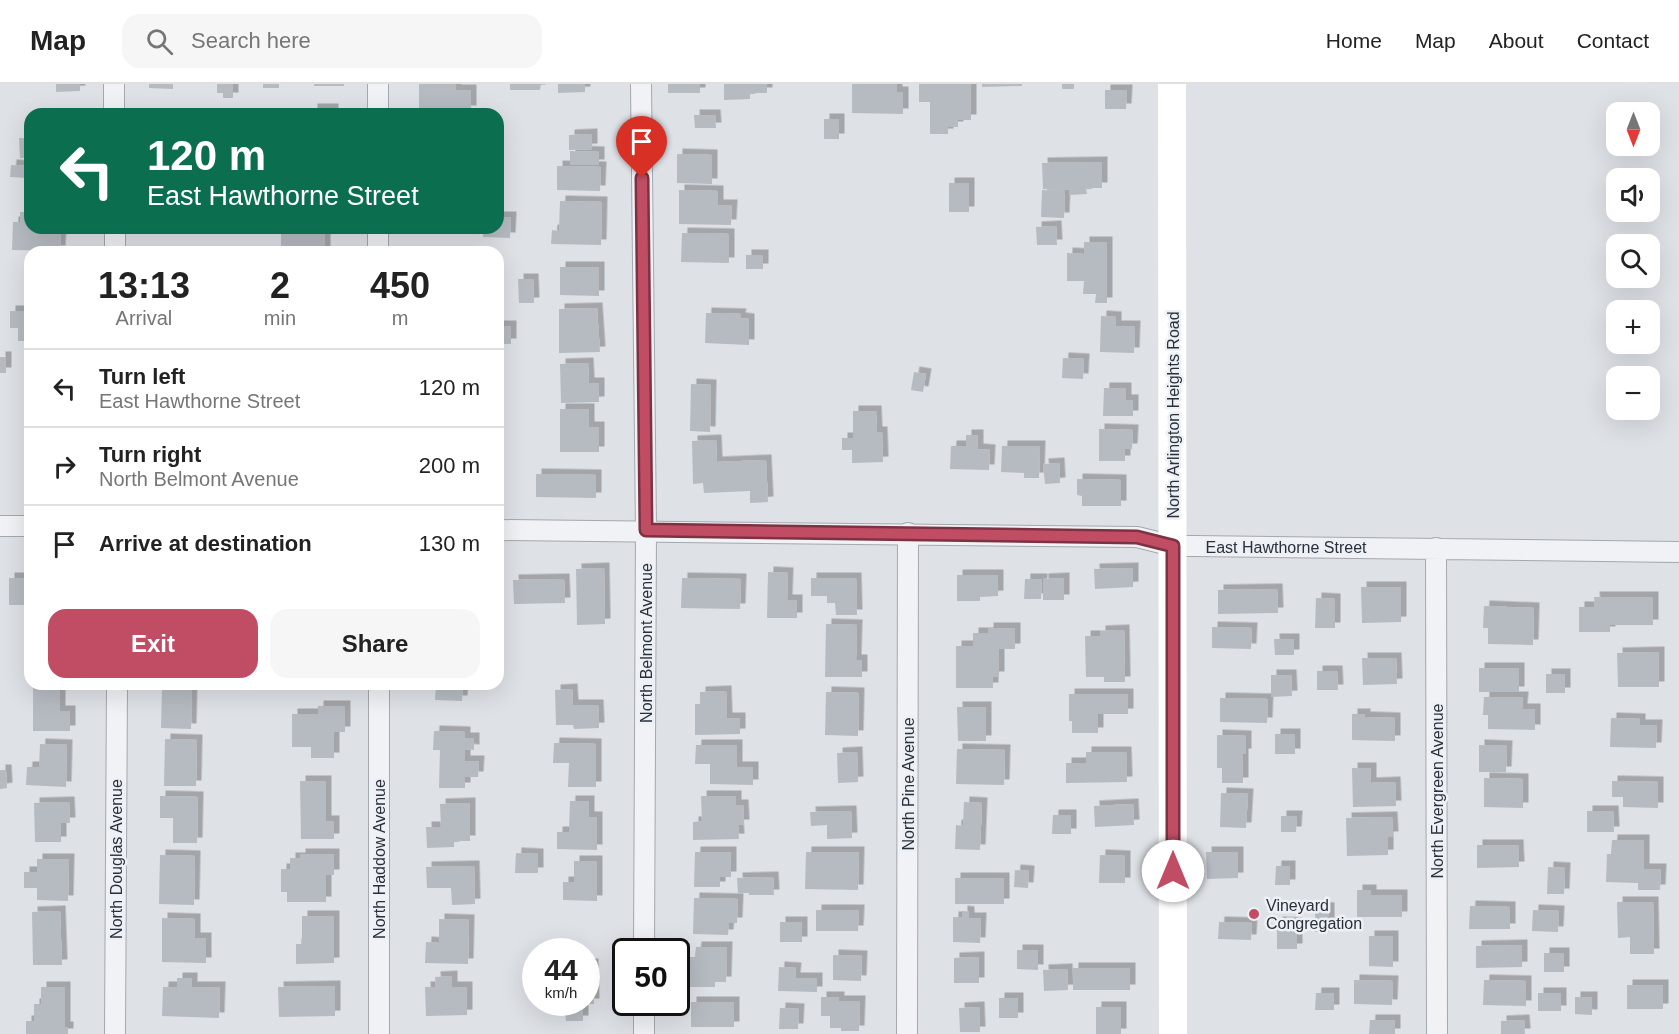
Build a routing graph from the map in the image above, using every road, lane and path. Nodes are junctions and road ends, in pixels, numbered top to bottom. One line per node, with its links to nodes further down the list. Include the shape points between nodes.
1 (114, 84): 5 (street)
2 (378, 84): 6 (street)
3 (641, 84): 10 (street, North Belmont Avenue)
4 (1172, 84): 12 (main road, North Arlington Heights Road)
5 (114, 108)
6 (378, 108)
7 (0, 526): 8 (street)
8 (24, 526)
9 (504, 530): 10 (street, East Hawthorne Street)
10 (646, 530): 11 (street, East Hawthorne Street); 17 (street, North Belmont Avenue)
11 (908, 533): 12 (street, East Hawthorne Street, via 1137,537); 22 (street, North Pine Avenue)
12 (1173, 546): 13 (street, East Hawthorne Street); 23 (main road, North Arlington Heights Road)
13 (1436, 548): 14 (street, East Hawthorne Street); 24 (street, North Evergreen Avenue)
14 (1679, 552)
15 (117, 690): 19 (street, North Douglas Avenue)
16 (379, 690): 20 (street, North Haddow Avenue)
17 (644, 938)
18 (644, 1016): 21 (street)
19 (114, 1034)
20 (379, 1034)
21 (644, 1034)
22 (907, 1034)
23 (1173, 1034)
24 (1437, 1034)

